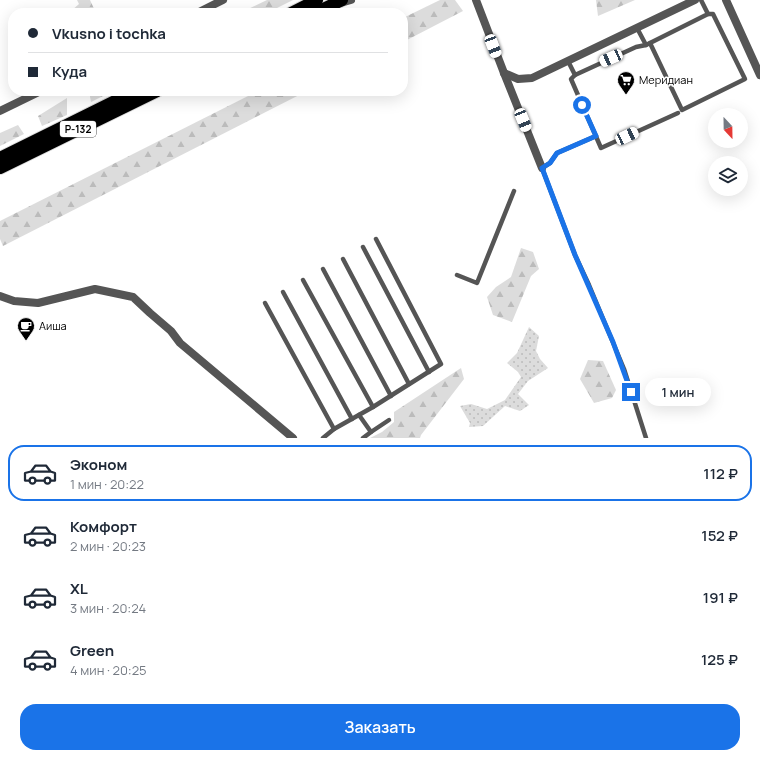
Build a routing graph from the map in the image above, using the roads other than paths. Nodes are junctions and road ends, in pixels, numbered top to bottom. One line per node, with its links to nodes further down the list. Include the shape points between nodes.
1 (223, 0): 10 (street)
2 (317, 0): 11 (highway)
3 (352, 0): 9 (street)
4 (473, 0): 13 (street)
5 (476, 0): 13 (street)
6 (695, 0): 15 (street)
7 (701, 0): 14 (lane)
8 (726, 0): 20 (street)
9 (337, 2): 12 (highway)
10 (207, 8)
11 (301, 8)
12 (326, 8)
13 (479, 9): 18 (street)
14 (708, 14): 16 (lane); 16 (lane, via 713,14 745,79 682,110)
15 (638, 28): 16 (lane); 17 (street)
16 (648, 44): 19 (lane)
17 (568, 61): 19 (lane); 21 (street)
18 (504, 73): 21 (street, via 518,79); 22 (street)
19 (575, 75): 28 (lane, via 571,79)
20 (760, 75)
21 (532, 78): 22 (street, via 516,86)
22 (511, 92): 31 (street)
23 (31, 96): 26 (street)
24 (125, 96): 29 (highway, Р-132)
25 (147, 96): 30 (highway, Р-132)
26 (0, 111)
27 (678, 113): 28 (lane, via 601,148)
28 (596, 136): 31 (lane, via 557,153 550,163)
29 (0, 158)
30 (0, 168)
31 (542, 168): 54 (lane, via 575,255 624,369)
32 (514, 191): 37 (lane, via 477,283)
33 (376, 239): 42 (lane, via 441,364)
34 (363, 247): 42 (lane)
35 (343, 259): 43 (lane)
36 (323, 269): 44 (lane)
37 (457, 275)
38 (303, 280): 45 (lane)
39 (283, 292): 47 (lane)
40 (0, 296): 51 (street, via 14,301 38,303 95,289 133,297 171,331 180,343)
41 (265, 304): 49 (lane)
42 (428, 372): 43 (lane)
43 (409, 384): 44 (lane)
44 (391, 396): 45 (lane)
45 (372, 407): 46 (lane)
46 (359, 415): 47 (lane); 50 (lane)
47 (352, 419): 49 (lane)
48 (389, 420): 50 (lane)
49 (334, 429): 52 (lane)
50 (371, 432): 53 (lane)
51 (293, 438)
52 (323, 438)
53 (363, 438)
54 (646, 438)

